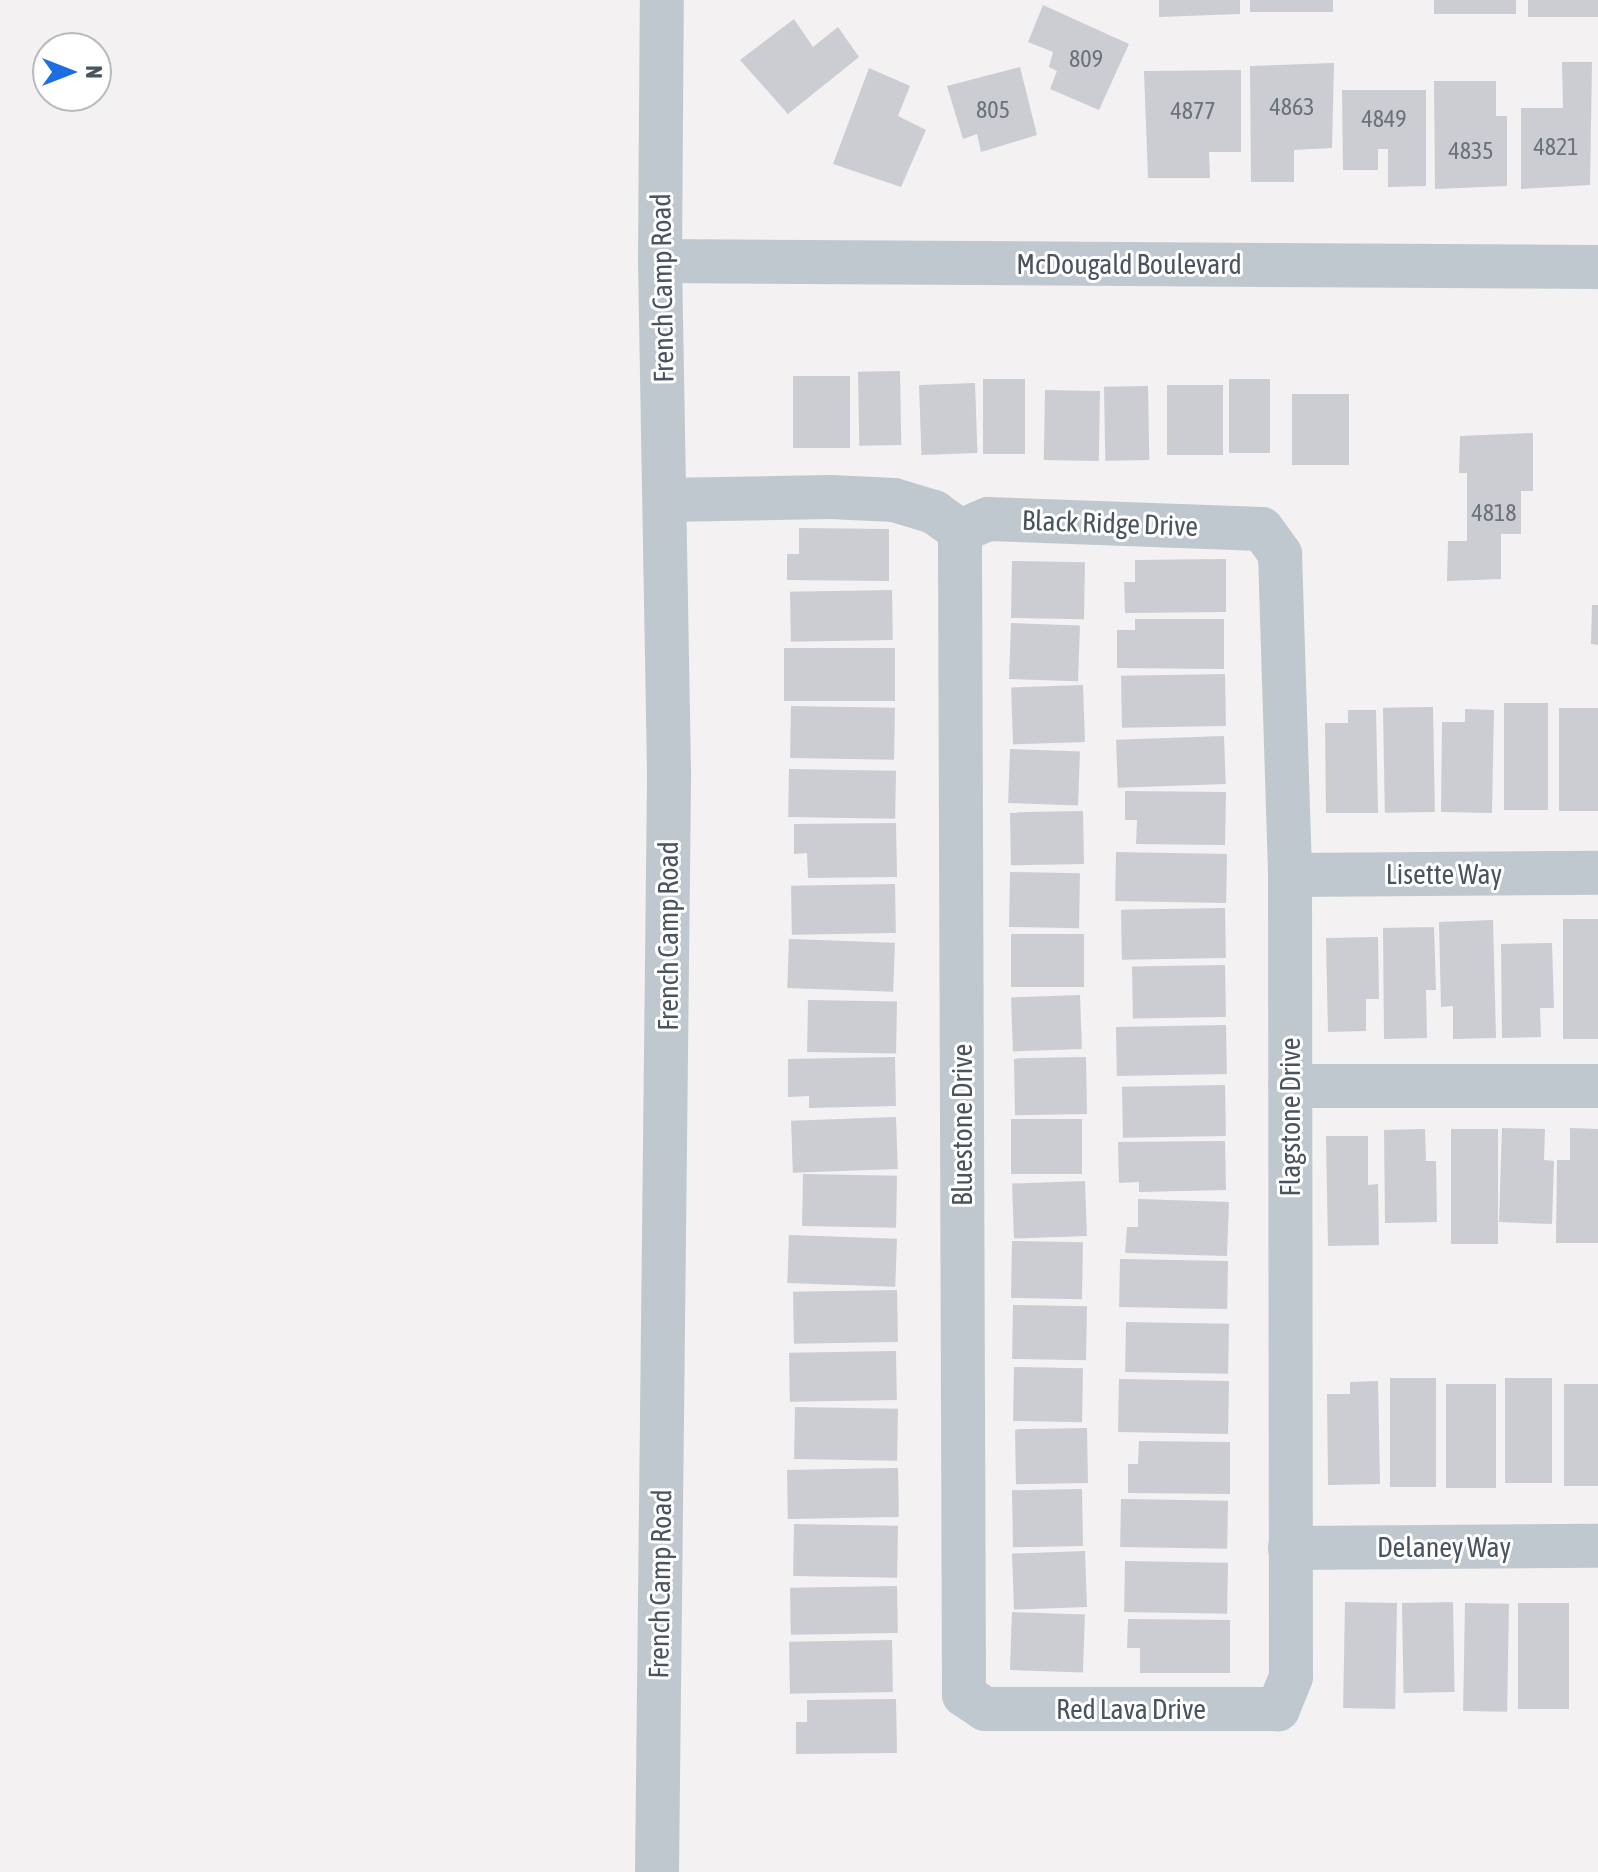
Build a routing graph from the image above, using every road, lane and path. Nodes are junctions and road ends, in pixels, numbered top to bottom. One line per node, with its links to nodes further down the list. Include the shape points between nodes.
1 (662, 0): 2 (street, French Camp Road)
2 (660, 261): 3 (street, McDougald Boulevard); 4 (street, French Camp Road)
3 (1598, 267)
4 (665, 500): 6 (street, via 894,500 934,512); 15 (street, French Camp Road, via 669,943)
5 (1262, 529): 6 (street, Black Ridge Drive, via 988,519); 8 (street, Flagstone Drive, via 1280,554)
6 (960, 531): 13 (street, Bluestone Drive, via 964,1695)
7 (1598, 873): 8 (street, Lisette Way)
8 (1290, 875): 9 (street, Flagstone Drive)
9 (1290, 1086): 10 (street); 12 (street, Flagstone Drive)
10 (1598, 1086)
11 (1598, 1546): 12 (street, Delaney Way)
12 (1290, 1548): 14 (street, Flagstone Drive, via 1291,1677)
13 (985, 1709): 14 (street, Red Lava Drive)
14 (1278, 1709)
15 (657, 1872)

